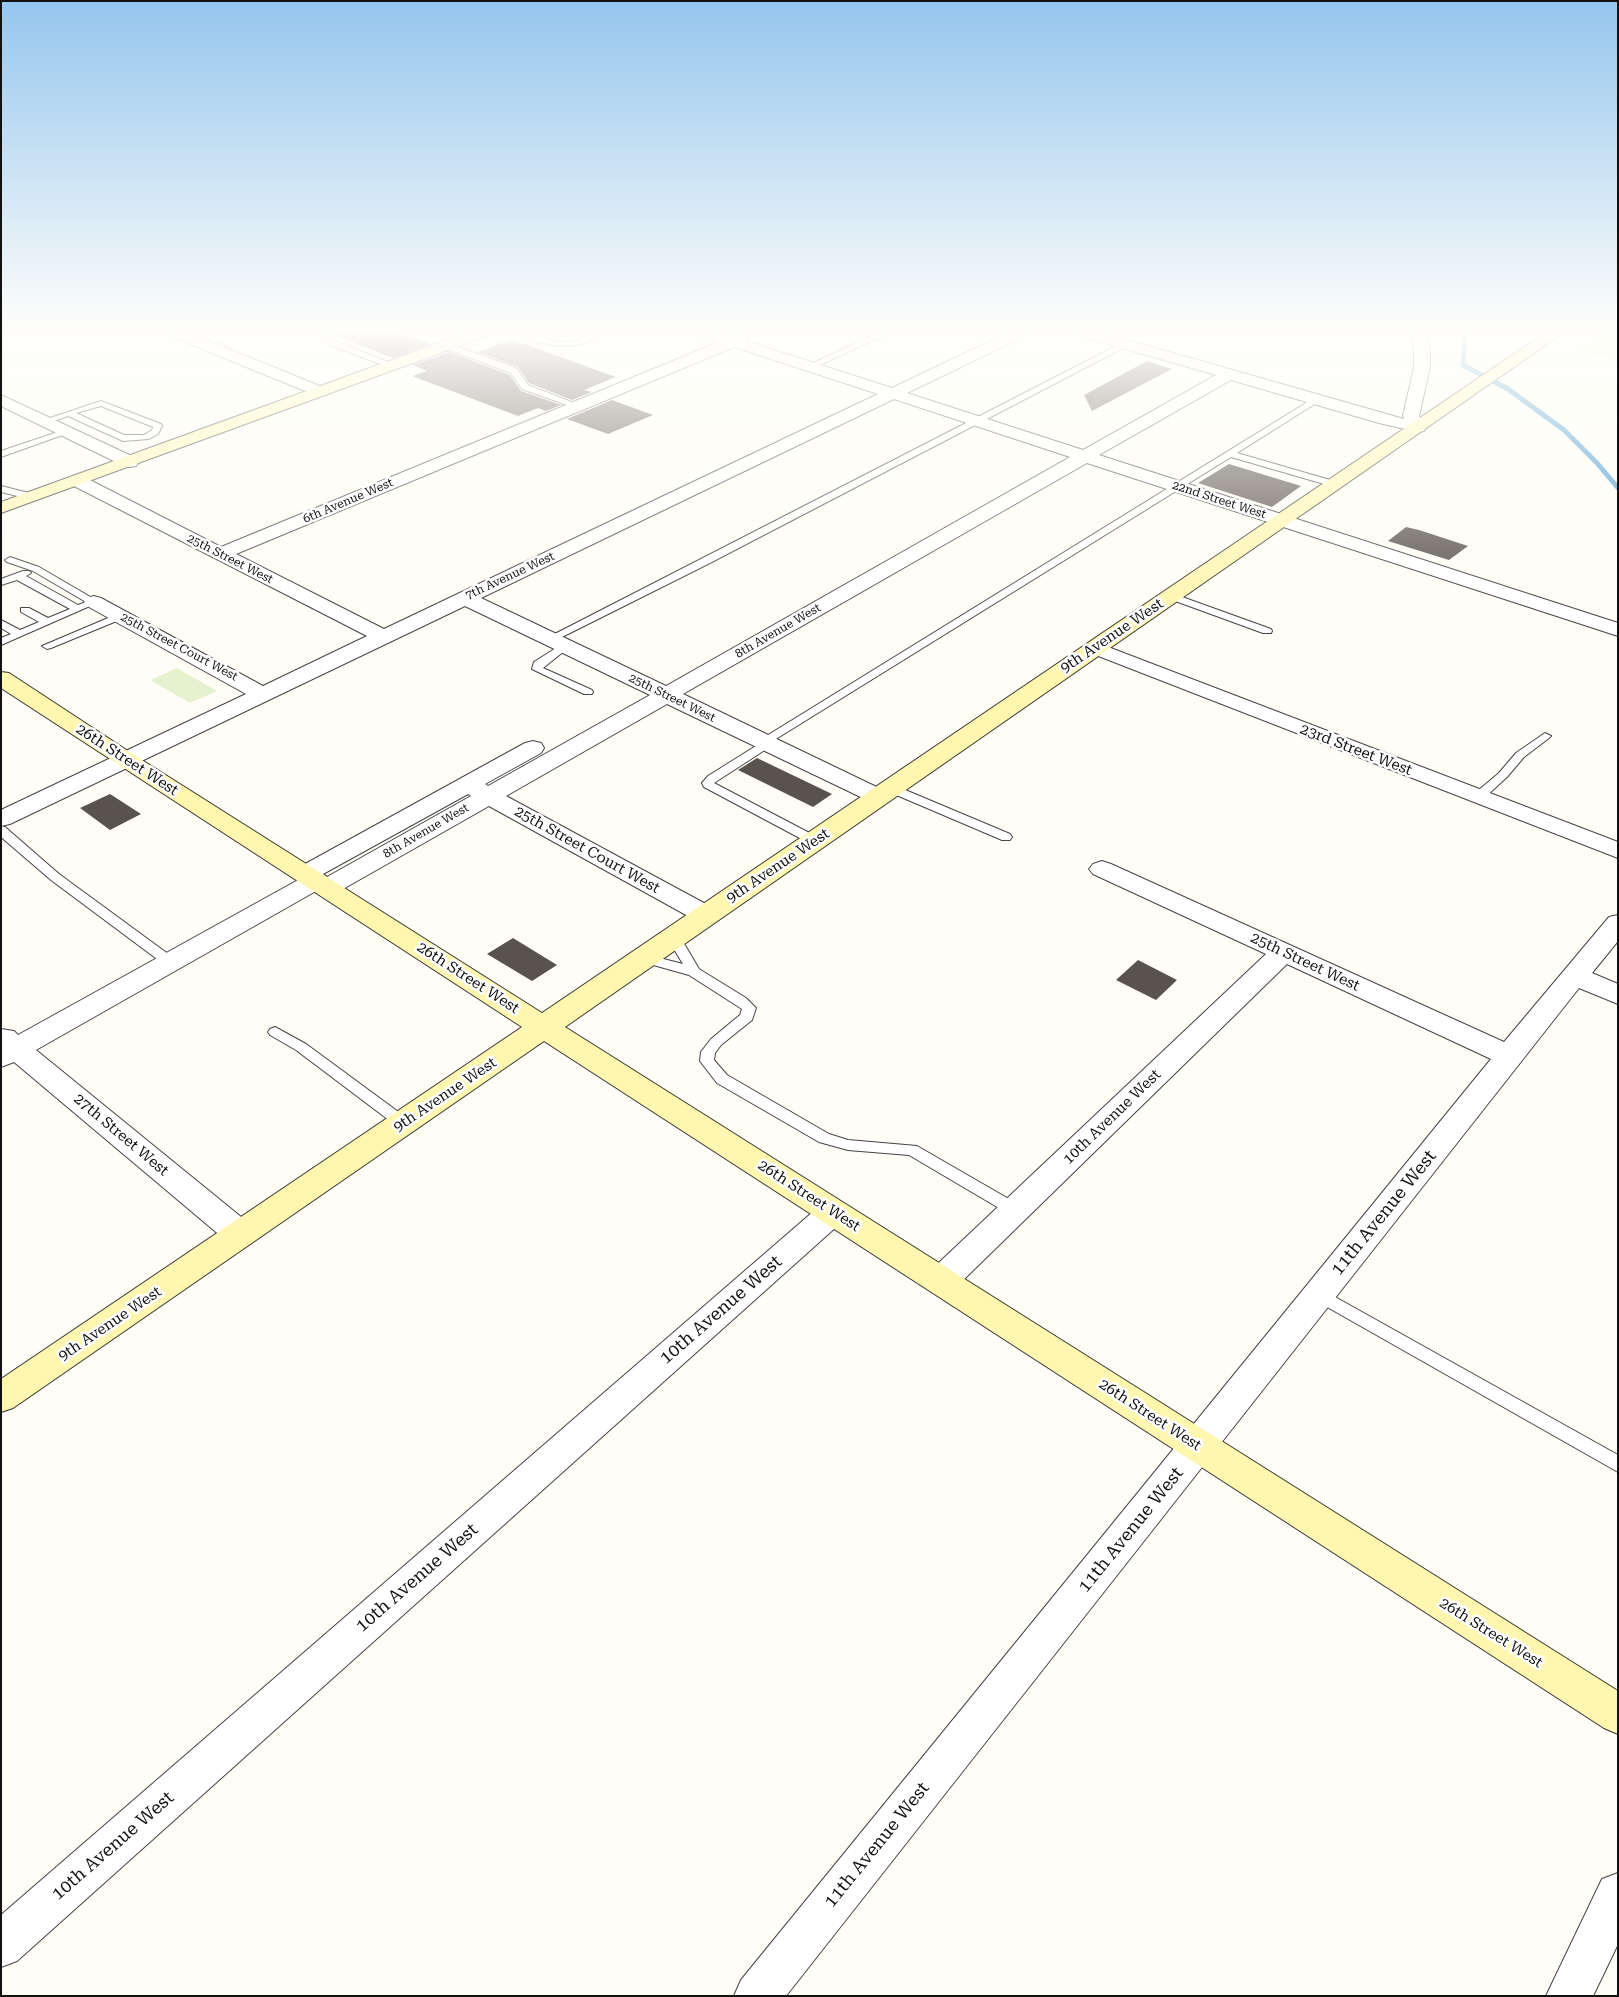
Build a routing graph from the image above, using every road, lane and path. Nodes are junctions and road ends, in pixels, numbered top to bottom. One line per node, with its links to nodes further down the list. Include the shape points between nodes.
1 (56, 426): 13 (street)
2 (72, 426): 13 (lane)
3 (96, 426): 4 (lane, via 123,438 146,437)
4 (158, 426)
5 (228, 426): 17 (street)
6 (529, 426): 25 (street, 6th Avenue West)
7 (825, 426): 31 (street, 7th Avenue West)
8 (970, 426): 42 (lane)
9 (991, 426): 15 (street, 22nd Street West)
10 (1125, 426): 15 (street, 8th Avenue West)
11 (1275, 426): 16 (lane)
12 (1418, 426): 19 (street, 9th Avenue West)
13 (64, 430): 14 (lane); 17 (street)
14 (1, 454)
15 (1076, 454): 20 (street, 22nd Street West); 46 (street, 8th Avenue West); 49 (street, 8th Avenue West)
16 (1230, 454): 19 (lane); 20 (lane)
17 (130, 462): 18 (street)
18 (78, 481): 22 (street); 25 (street, 25th Street West)
19 (1334, 484): 24 (street, 9th Avenue West)
20 (1177, 487): 24 (street, 22nd Street West); 53 (lane)
21 (1, 489): 22 (lane)
22 (34, 497): 23 (street)
23 (1, 508)
24 (1281, 521): 30 (street, 9th Avenue West); 37 (street, 22nd Street West)
25 (220, 554): 40 (street, 25th Street West)
26 (10, 560): 27 (lane)
27 (36, 569): 28 (lane); 32 (lane)
28 (18, 576): 29 (lane); 32 (lane)
29 (1, 582)
30 (1171, 596): 38 (lane); 44 (street, 9th Avenue West)
31 (465, 598): 40 (street, 7th Avenue West); 42 (street, 25th Street West)
32 (86, 605): 34 (street, 25th Street Court West); 35 (lane)
33 (25, 610): 35 (lane)
34 (120, 616): 43 (lane); 48 (street, 25th Street Court West)
35 (47, 622): 39 (lane)
36 (1, 624): 39 (lane)
37 (1618, 630)
38 (1267, 631)
39 (19, 634): 41 (lane)
40 (384, 637): 48 (street, 7th Avenue West)
41 (1, 642)
42 (557, 642): 46 (street, 25th Street West); 47 (lane, via 537,669)
43 (47, 646)
44 (1095, 648): 56 (street, 9th Avenue West); 57 (street, 23rd Street West)
45 (1, 678): 54 (street, 26th Street West)
46 (645, 685): 49 (street, 25th Street West); 50 (street, 8th Avenue West)
47 (588, 692)
48 (262, 694): 54 (street, 7th Avenue West)
49 (665, 695): 53 (street, 25th Street West); 55 (street, 8th Avenue West)
50 (578, 723)
51 (1545, 736): 57 (lane, via 1520,755)
52 (552, 737): 55 (street, 8th Avenue West)
53 (766, 743): 56 (street, 25th Street West); 61 (lane, via 712,778 708,783 710,788)
54 (126, 760): 58 (street, 7th Avenue West); 64 (street, 26th Street West)
55 (478, 790): 64 (street, 8th Avenue West); 65 (street, 25th Street Court West)
56 (885, 793): 60 (lane); 61 (street, 9th Avenue West)
57 (1478, 797): 62 (street, 23rd Street West)
58 (1, 819)
59 (1, 830): 70 (lane, via 55,877)
60 (1006, 837)
61 (814, 841): 65 (street, 9th Avenue West)
62 (1618, 851)
63 (1102, 868): 68 (street, 25th Street West)
64 (316, 880): 70 (street, 8th Avenue West); 74 (street, 26th Street West)
65 (706, 915): 67 (street, 9th Avenue West)
66 (1618, 923): 72 (street, 11th Avenue West)
67 (674, 938): 69 (street, 9th Avenue West); 71 (lane)
68 (1284, 952): 77 (street, 25th Street West); 79 (street, 10th Avenue West)
69 (644, 958): 71 (lane); 74 (street, 9th Avenue West)
70 (170, 962): 76 (street, 8th Avenue West)
71 (694, 972): 79 (lane, via 749,1008 747,1017 708,1052 706,1061 722,1079 824,1138 848,1146 912,1150)
72 (1575, 976): 73 (street); 77 (street, 11th Avenue West)
73 (1618, 995)
74 (544, 1027): 78 (street, 9th Avenue West); 80 (street, 26th Street West)
75 (275, 1032): 78 (lane, via 301,1047)
76 (6, 1047): 81 (street, 27th Street West)
77 (1509, 1056): 83 (street, 11th Avenue West)
78 (402, 1124): 81 (street, 9th Avenue West)
79 (1015, 1210): 82 (street, 10th Avenue West)
80 (833, 1212): 82 (street, 26th Street West); 89 (street, 10th Avenue West)
81 (240, 1234): 84 (street, 9th Avenue West)
82 (941, 1281): 85 (street, 26th Street West)
83 (1320, 1294): 85 (street, 11th Avenue West); 86 (lane)
84 (1, 1398)
85 (1198, 1446): 87 (street, 26th Street West); 90 (street, 11th Avenue West)
86 (1618, 1464)
87 (1618, 1714)
88 (1618, 1895): 91 (street)
89 (1, 1945)
90 (757, 1996)
91 (1569, 1996)

